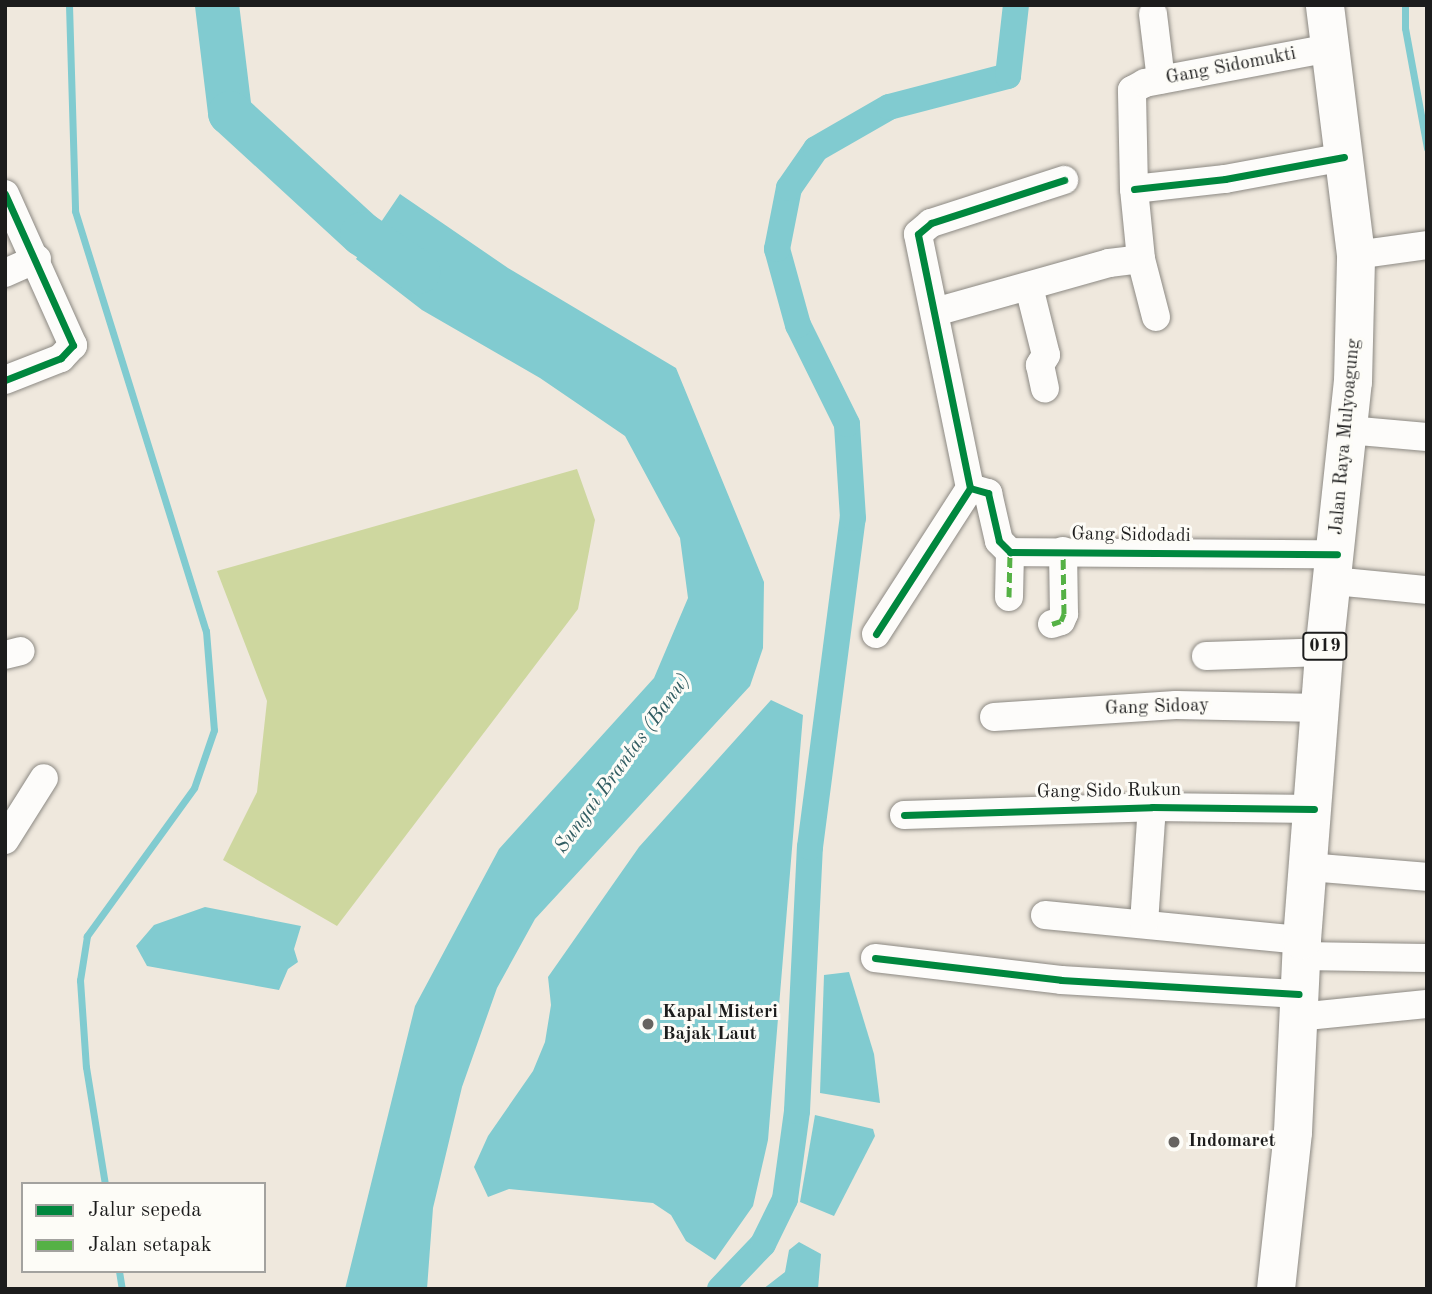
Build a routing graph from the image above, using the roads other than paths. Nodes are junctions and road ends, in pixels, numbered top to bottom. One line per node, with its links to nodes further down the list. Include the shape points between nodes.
1 (1325, 5): 3 (main road, Jalan Raya Mulyoagung / 019)
2 (1153, 14): 4 (street)
3 (1331, 48): 4 (street, Gang Sidomukti); 5 (main road, Jalan Raya Mulyoagung / 019)
4 (1161, 80): 7 (street, Gang Sidomukti, via 1132,90)
5 (1344, 156): 7 (street, via 1213,181); 10 (main road, Jalan Raya Mulyoagung / 019)
6 (1064, 180): 15 (street, via 921,229 919,240)
7 (1134, 189): 12 (street)
8 (5, 194): 11 (street)
9 (1427, 245): 10 (street)
10 (1356, 255): 19 (main road, Jalan Raya Mulyoagung / 019)
11 (37, 259): 13 (street); 17 (street, via 73,345 61,358)
12 (1141, 260): 14 (street, via 1109,263); 16 (street)
13 (5, 273)
14 (1029, 287): 15 (street); 18 (street, via 1046,355 1040,365)
15 (935, 312): 21 (street)
16 (1156, 317)
17 (5, 380)
18 (1045, 388)
19 (1348, 430): 20 (street); 24 (main road, Jalan Raya Mulyoagung / 019)
20 (1427, 437)
21 (970, 488): 23 (street, via 988,493 1000,546); 28 (street)
22 (1063, 551): 23 (street, Gang Sidodadi); 24 (street, Gang Sidodadi); 27 (street, via 1064,614)
23 (1010, 552): 26 (street)
24 (1335, 568): 25 (street, Gang Sidodadi); 29 (main road, Jalan Raya Mulyoagung / 019)
25 (1427, 590)
26 (1009, 597)
27 (1052, 624)
28 (876, 634)
29 (1324, 652): 30 (street); 31 (main road, Jalan Raya Mulyoagung / 019)
30 (1206, 656)
31 (1320, 708): 32 (street, Gang Sidoay, via 1176,705); 35 (main road, Jalan Raya Mulyoagung / 019)
32 (994, 718)
33 (44, 778): 37 (street)
34 (1153, 807): 35 (street, Gang Sido Rukun); 36 (street, Gang Sido Rukun); 41 (street)
35 (1314, 809): 38 (main road, Jalan Raya Mulyoagung / 019)
36 (904, 815)
37 (5, 840)
38 (1309, 867): 39 (street); 42 (main road, Jalan Raya Mulyoagung / 019)
39 (1427, 877)
40 (1045, 915): 41 (street)
41 (1144, 923): 42 (street)
42 (1301, 948): 44 (street); 46 (main road, Jalan Raya Mulyoagung / 019)
43 (875, 958): 46 (street)
44 (1427, 958)
45 (1427, 1004): 46 (street)
46 (1299, 1005): 47 (main road, Jalan Raya Mulyoagung / 019, via 1293,1132)
47 (1276, 1289)

